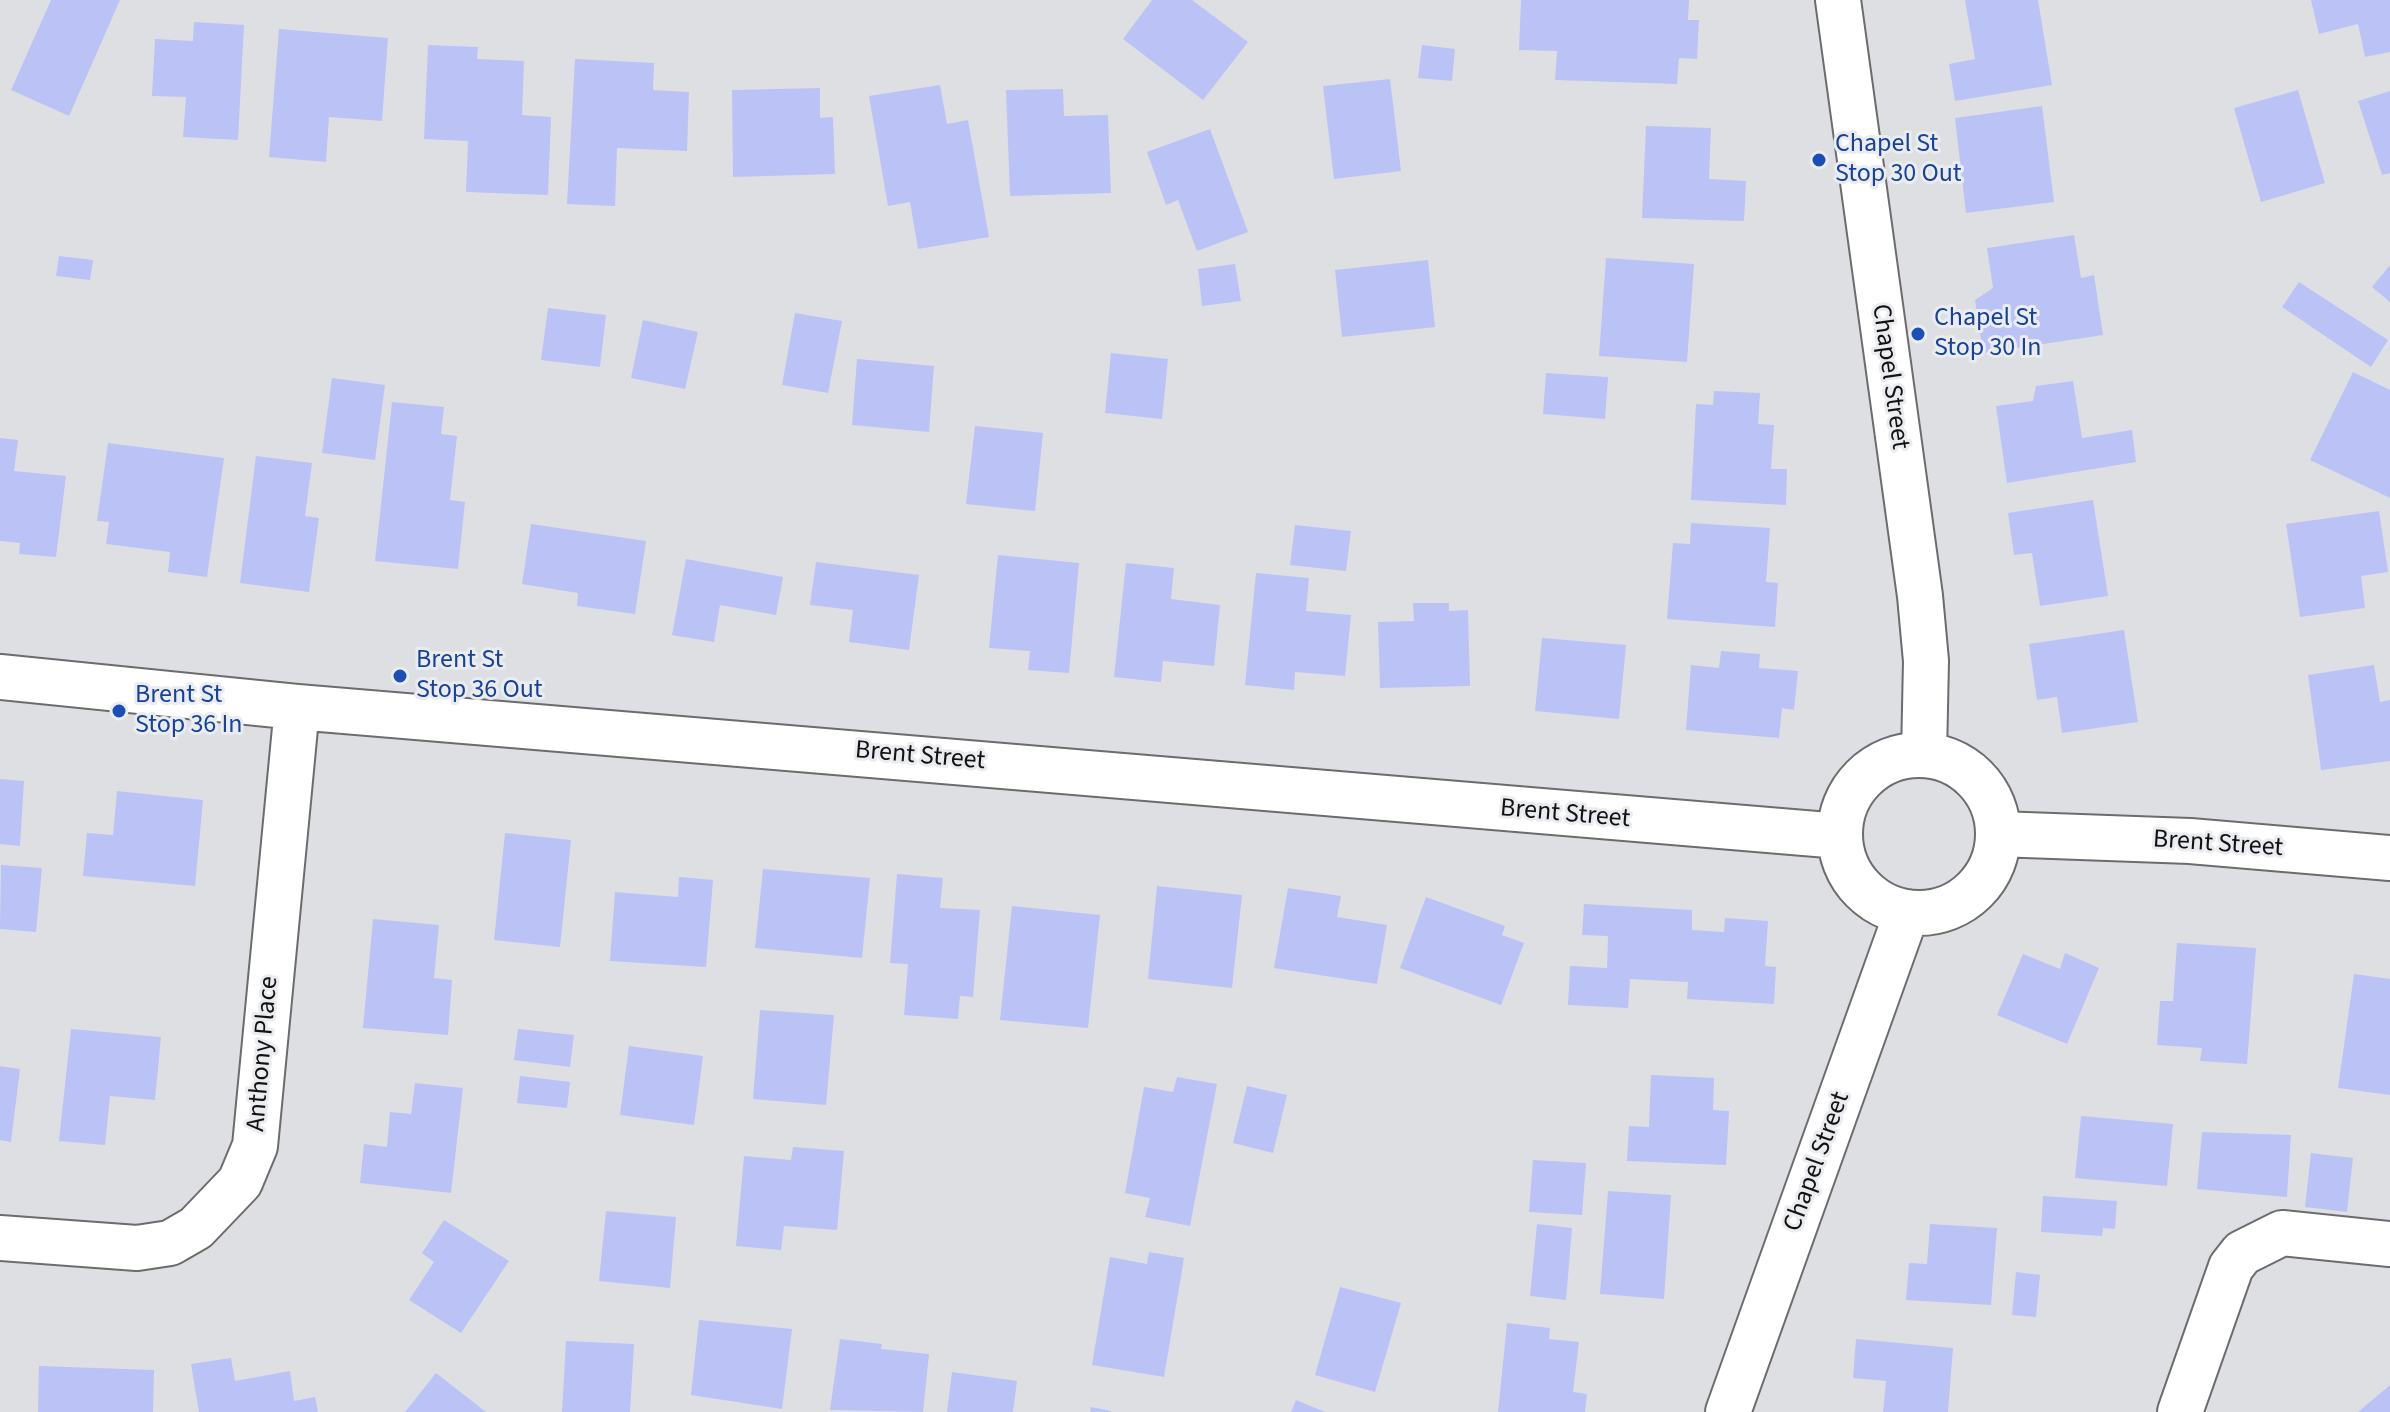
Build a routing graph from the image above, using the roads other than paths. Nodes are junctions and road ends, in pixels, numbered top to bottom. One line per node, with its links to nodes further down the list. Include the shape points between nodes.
1 (1838, 0): 4 (street, Chapel Street, via 1920,596 1926,661)
2 (0, 677): 3 (street, Brent Street)
3 (297, 707): 6 (street, Brent Street); 9 (street, Anthony Place, via 255,1146 240,1182 207,1219 170,1243 137,1248)
4 (1924, 755): 5 (street, via 1947,760 1976,780 1995,810); 6 (street, via 1898,757 1874,768 1855,786 1843,810)
5 (1998, 834): 7 (street, Brent Street, via 2190,841); 8 (street, via 1994,861 1980,884 1959,901 1934,911)
6 (1840, 836): 8 (street, via 1844,858 1867,894)
7 (2390, 858)
8 (1907, 912): 11 (street, Chapel Street)
9 (0, 1238)
10 (2390, 1244): 12 (street, via 2282,1233 2242,1253 2231,1267)
11 (1728, 1412)
12 (2180, 1412)

